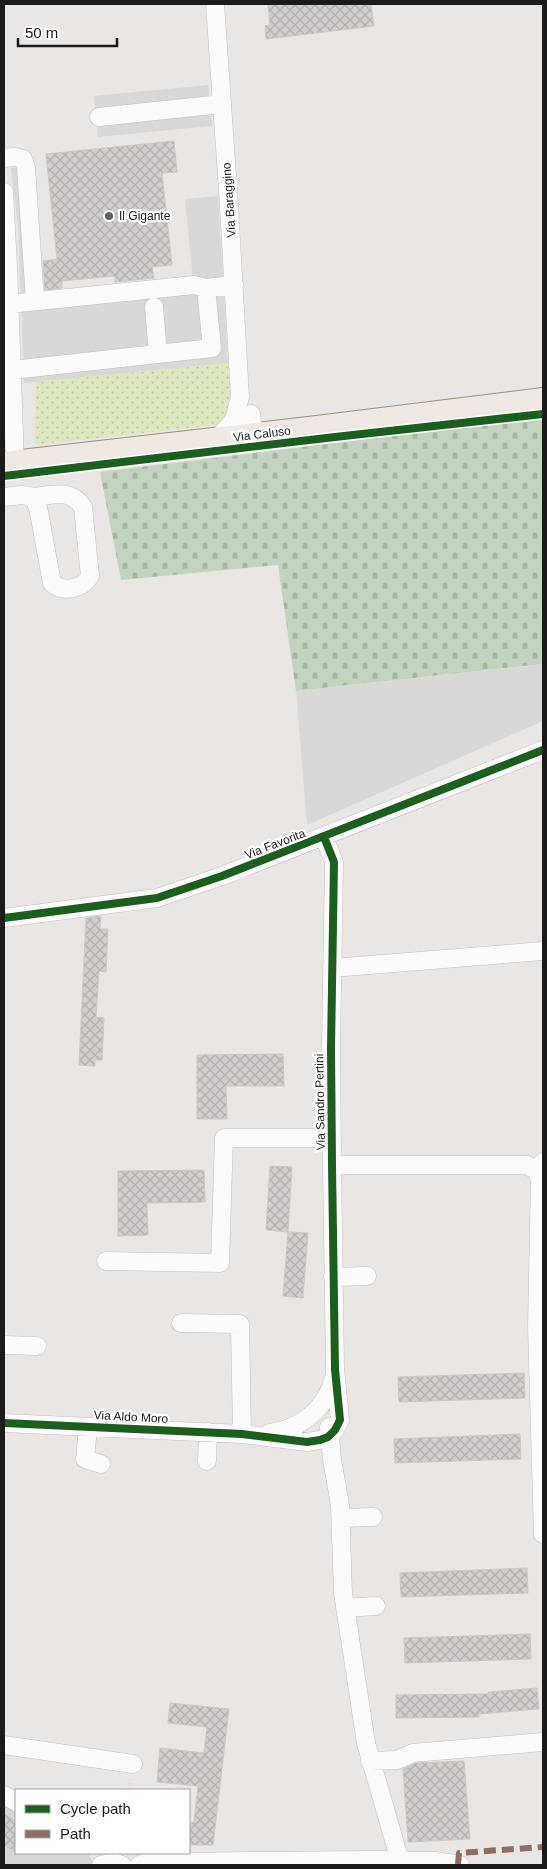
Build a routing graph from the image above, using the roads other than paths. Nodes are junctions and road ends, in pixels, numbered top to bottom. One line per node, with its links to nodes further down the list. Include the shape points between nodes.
1 (215, 4): 2 (street, Via Baraggino)
2 (222, 104): 3 (street); 6 (street, Via Baraggino)
3 (99, 117)
4 (4, 158): 8 (street, via 24,159 26,168)
5 (4, 192): 9 (street)
6 (234, 285): 7 (street); 15 (street, Via Baraggino)
7 (206, 288): 8 (street, via 194,285); 12 (street, via 212,348)
8 (35, 301): 9 (street)
9 (9, 304): 11 (street)
10 (154, 306): 12 (street)
11 (7, 345): 13 (street)
12 (158, 354): 13 (street)
13 (12, 370): 16 (street)
14 (543, 400): 15 (main road, Via Caluso, via 272,432)
15 (245, 414): 16 (main road, Via Caluso, via 216,439)
16 (9, 463)
17 (4, 497): 18 (street)
18 (34, 497): 18 (street, via 52,583 56,587 81,587 90,576 83,507 77,498 66,494)
19 (543, 750): 20 (street, Via Favorita)
20 (324, 837): 21 (street, Via Favorita, via 157,898); 23 (street, Via Sandro Pertini, via 334,862)
21 (4, 918)
22 (543, 951): 23 (street)
23 (332, 968): 24 (street, Via Sandro Pertini)
24 (332, 1138): 25 (street, Via Sandro Pertini); 27 (street, via 224,1138 220,1263)
25 (332, 1165): 26 (street); 29 (street, Via Sandro Pertini)
26 (540, 1166): 33 (street)
27 (106, 1261)
28 (367, 1276): 29 (street)
29 (333, 1277): 34 (street, Via Sandro Pertini)
30 (181, 1322): 41 (street, via 240,1324)
31 (4, 1345): 32 (street)
32 (37, 1346)
33 (540, 1350): 36 (street)
34 (336, 1368): 35 (street); 40 (street)
35 (329, 1394): 40 (street); 42 (street)
36 (541, 1412): 48 (street)
37 (4, 1423): 38 (street, Via Aldo Moro)
38 (88, 1427): 39 (street, Via Aldo Moro); 44 (street, via 85,1459)
39 (208, 1432): 41 (street, Via Aldo Moro); 43 (street)
40 (334, 1432): 42 (street, via 320,1440); 45 (street); 46 (street, via 343,1473)
41 (249, 1434): 42 (street, Via Aldo Moro)
42 (295, 1434): 45 (street)
43 (207, 1461)
44 (101, 1464)
45 (333, 1464): 46 (street)
46 (340, 1511): 47 (street); 50 (street)
47 (372, 1517)
48 (543, 1534)
49 (376, 1606): 50 (street)
50 (345, 1608): 51 (street)
51 (364, 1735): 54 (street); 55 (street)
52 (543, 1742): 54 (street)
53 (4, 1745): 56 (street)
54 (394, 1755): 55 (street); 57 (street)
55 (370, 1761): 57 (street)
56 (133, 1764)
57 (377, 1786): 61 (street)
58 (4, 1795): 59 (street)
59 (15, 1801)
60 (93, 1854): 62 (street)
61 (400, 1861): 63 (street, via 161,1862); 64 (street)
62 (105, 1862)
63 (139, 1865)
64 (460, 1865)

